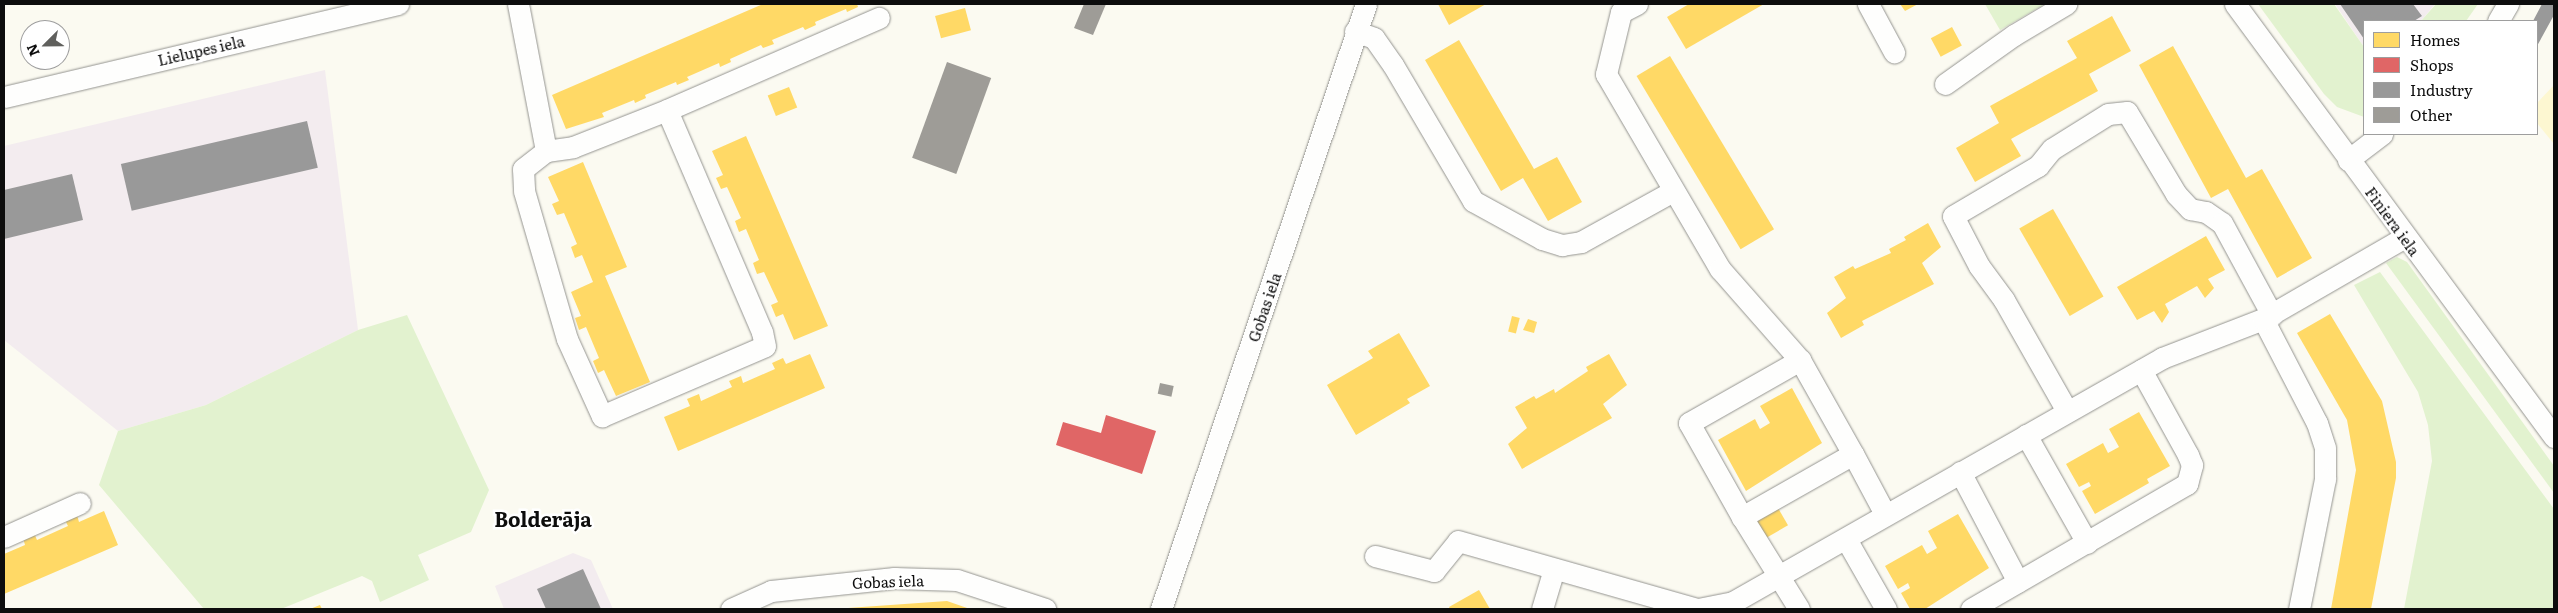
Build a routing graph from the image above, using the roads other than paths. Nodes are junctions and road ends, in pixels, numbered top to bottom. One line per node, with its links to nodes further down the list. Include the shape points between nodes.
1 (398, 4): 14 (street, Lielupes iela)
2 (518, 4): 17 (street)
3 (1366, 4): 11 (street, Gobas iela)
4 (1637, 4): 19 (street, via 1621,12 1606,74)
5 (1868, 4): 12 (street)
6 (2066, 4): 13 (street, via 2014,35)
7 (2235, 4): 18 (street, Finiera iela)
8 (2508, 4): 10 (street)
9 (879, 18): 15 (street)
10 (2499, 20)
11 (1355, 31): 19 (street, via 1374,38 1393,65 1473,201 1542,239 1562,245 1580,242); 42 (street, Gobas iela)
12 (1894, 52)
13 (1945, 84)
14 (4, 97)
15 (667, 110): 17 (street, via 573,147); 17 (street, via 762,332 765,346 602,416 567,339 524,191 523,169)
16 (2381, 135): 18 (street)
17 (546, 151)
18 (2348, 160): 20 (street, Finiera iela)
19 (1673, 191): 22 (street, via 1720,269)
20 (2405, 237): 21 (street); 26 (street, Finiera iela)
21 (2268, 317): 23 (street, via 2162,358); 24 (street, via 2222,223 2206,212 2190,209 2176,194 2127,112 2108,114 2052,149 2038,166 1953,216 1979,266 2004,300); 48 (street, via 2317,423 2325,448 2325,479)
22 (1800, 360): 27 (street); 31 (street, via 1689,423)
23 (2141, 370): 24 (street); 34 (street, via 2188,455 2191,474 2181,489)
24 (2067, 411): 25 (street)
25 (2026, 435): 28 (street); 34 (street)
26 (2554, 437)
27 (1853, 454): 30 (street); 31 (street)
28 (1960, 472): 30 (street); 38 (street)
29 (80, 503): 32 (street)
30 (1885, 514): 33 (street)
31 (1742, 517): 37 (street)
32 (4, 537)
33 (1846, 539): 37 (street); 46 (street)
34 (2087, 543): 38 (street)
35 (1375, 556): 36 (street, via 1434,571 1458,541)
36 (1554, 568): 39 (street); 43 (street)
37 (1778, 577): 44 (street, via 1734,602); 45 (street)
38 (2018, 582): 47 (street)
39 (1652, 604): 44 (street)
40 (731, 609): 41 (street, Gobas iela, via 771,591 894,578 958,580)
41 (1045, 609)
42 (1161, 609)
43 (1542, 609)
44 (1697, 609)
45 (1799, 609)
46 (1886, 609)
47 (1971, 609)
48 (2299, 609)

